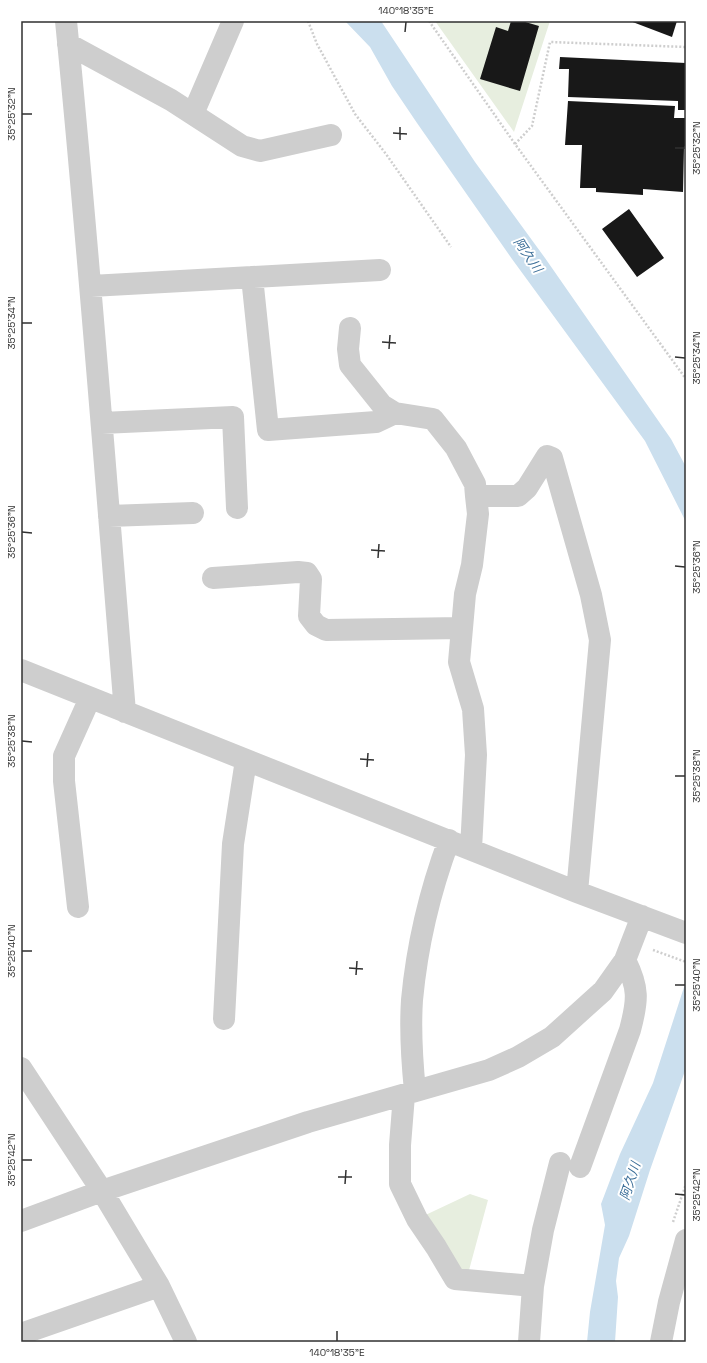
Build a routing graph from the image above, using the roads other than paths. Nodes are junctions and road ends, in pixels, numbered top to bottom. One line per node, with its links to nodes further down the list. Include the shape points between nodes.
1 (66, 21): 3 (street)
2 (233, 21): 4 (street)
3 (68, 44): 4 (street); 8 (street)
4 (193, 114): 5 (street, via 242,146 260,151)
5 (331, 135)
6 (380, 270): 7 (street)
7 (252, 277): 8 (street); 10 (street, via 268,430 376,422)
8 (91, 286): 11 (street)
9 (350, 328): 10 (street, via 350,365 382,405)
10 (395, 413): 12 (street, via 433,419 456,448 475,484)
11 (102, 423): 13 (street, via 233,417); 15 (street)
12 (476, 496): 17 (street, via 478,514 472,565 464,594); 24 (street, via 518,496 527,488 547,456 552,458 592,595 600,640)
13 (237, 508)
14 (193, 513): 15 (street)
15 (109, 516): 20 (street)
16 (213, 578): 17 (street, via 307,573 310,579 309,616 316,625 326,630)
17 (462, 628): 23 (street, via 459,662 473,709 476,755)
18 (21, 670): 19 (street)
19 (90, 698): 20 (street); 25 (street, via 64,756 64,781)
20 (125, 712): 21 (street)
21 (246, 760): 22 (street); 29 (street, via 234,844)
22 (449, 840): 23 (street); 31 (street, via 437,873 416,968 412,1001)
23 (470, 849): 24 (street)
24 (577, 892): 26 (street)
25 (78, 907)
26 (647, 918): 27 (street); 28 (street)
27 (686, 933)
28 (625, 960): 31 (street, via 603,991 552,1037 490,1070); 36 (street, via 636,989 635,1011 630,1030 543,1230)
29 (224, 1019)
30 (21, 1068): 32 (street)
31 (410, 1093): 32 (street, via 308,1122); 36 (street, via 400,1145 400,1184 417,1219 455,1279)
32 (102, 1191): 33 (street); 35 (street)
33 (21, 1221)
34 (686, 1240): 40 (street)
35 (159, 1286): 37 (street); 38 (street)
36 (533, 1286): 39 (street)
37 (21, 1334)
38 (186, 1342)
39 (529, 1342)
40 (661, 1342)

